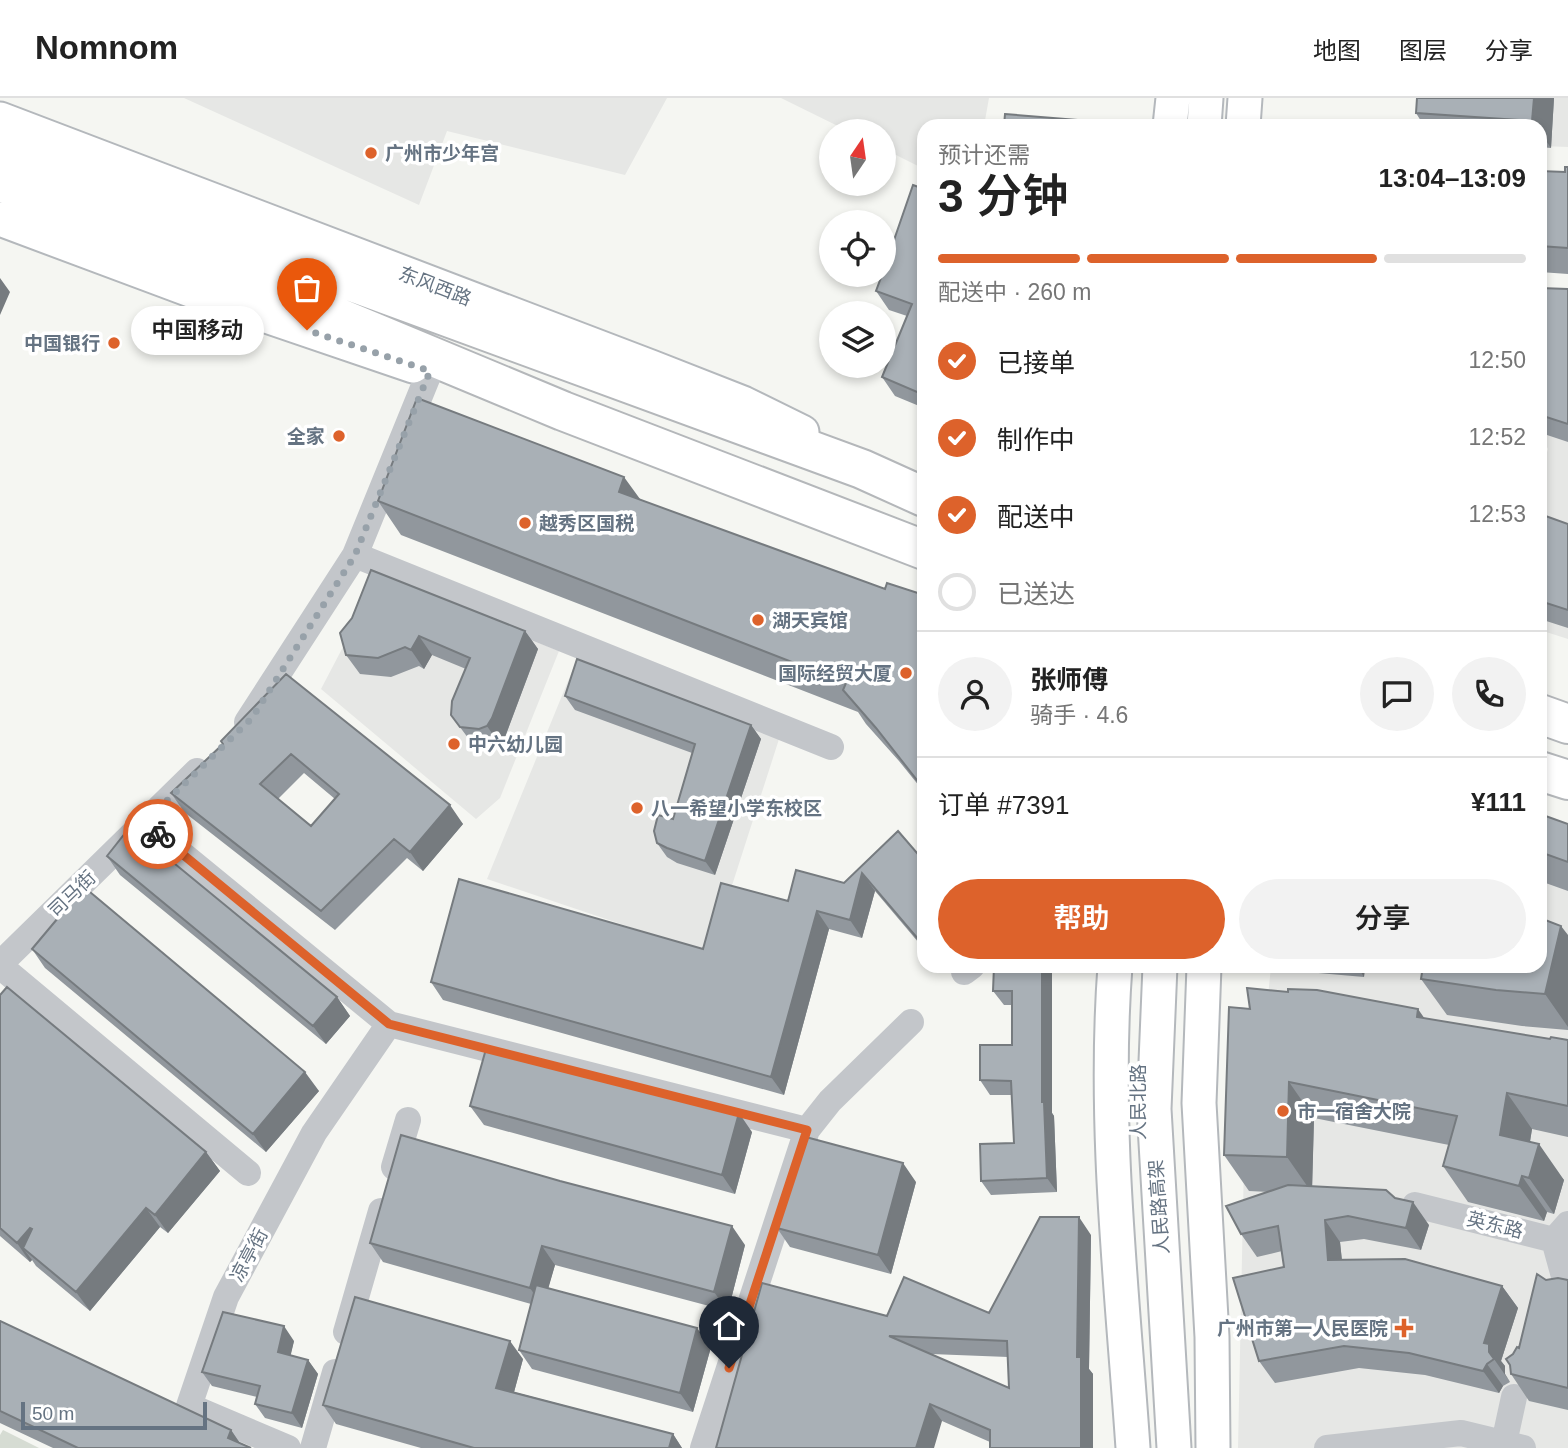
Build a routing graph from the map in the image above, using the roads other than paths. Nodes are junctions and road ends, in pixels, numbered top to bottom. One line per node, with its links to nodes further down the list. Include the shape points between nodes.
1 (1173, 98): 5 (main road)
2 (1206, 98): 6 (main road)
3 (1245, 98): 7 (main road)
4 (0, 119): 13 (main road, 东风西路, via 743,403 812,437)
5 (1171, 119)
6 (1204, 119)
7 (1244, 119)
8 (0, 153): 13 (highway, 东风西路)
9 (0, 182): 12 (highway)
10 (0, 219): 11 (main road)
11 (430, 371): 12 (main road); 17 (street)
12 (563, 411): 16 (highway)
13 (862, 469): 14 (main road); 15 (highway, 东风西路)
14 (917, 485)
15 (917, 494)
16 (917, 547)
17 (355, 555): 20 (street, via 252,718); 21 (street)
18 (1547, 717): 19 (highway)
19 (1568, 724)
20 (232, 737)
21 (831, 747)
22 (213, 756): 25 (street, 司马街)
23 (1547, 773): 24 (highway)
24 (1568, 780)
25 (144, 823): 26 (street, 司马街); 33 (street)
26 (4, 955): 36 (street)
27 (1114, 973): 45 (main road, via 1111,1101)
28 (1142, 973): 46 (main road, 人民北路, via 1136,1098)
29 (1160, 973): 47 (main road, 人民路高架, via 1154,1109)
30 (1178, 973): 48 (main road, 人民北路, via 1173,1088 1176,1205)
31 (1204, 973): 49 (main road, via 1199,1103 1212,1337)
32 (911, 1022): 35 (street, via 830,1101)
33 (389, 1024): 35 (street); 42 (street, 凉亭街, via 314,1133 226,1297 189,1405)
34 (408, 1120): 43 (street)
35 (807, 1130): 44 (street)
36 (248, 1173)
37 (1415, 1205): 38 (street, 英东路)
38 (1561, 1232): 39 (street)
39 (1568, 1291)
40 (1514, 1397): 41 (street)
41 (1513, 1446): 50 (street, via 1461,1433)
42 (288, 1448)
43 (313, 1448)
44 (703, 1448)
45 (1133, 1448)
46 (1153, 1448)
47 (1174, 1448)
48 (1190, 1448)
49 (1213, 1448)
50 (1327, 1448)

